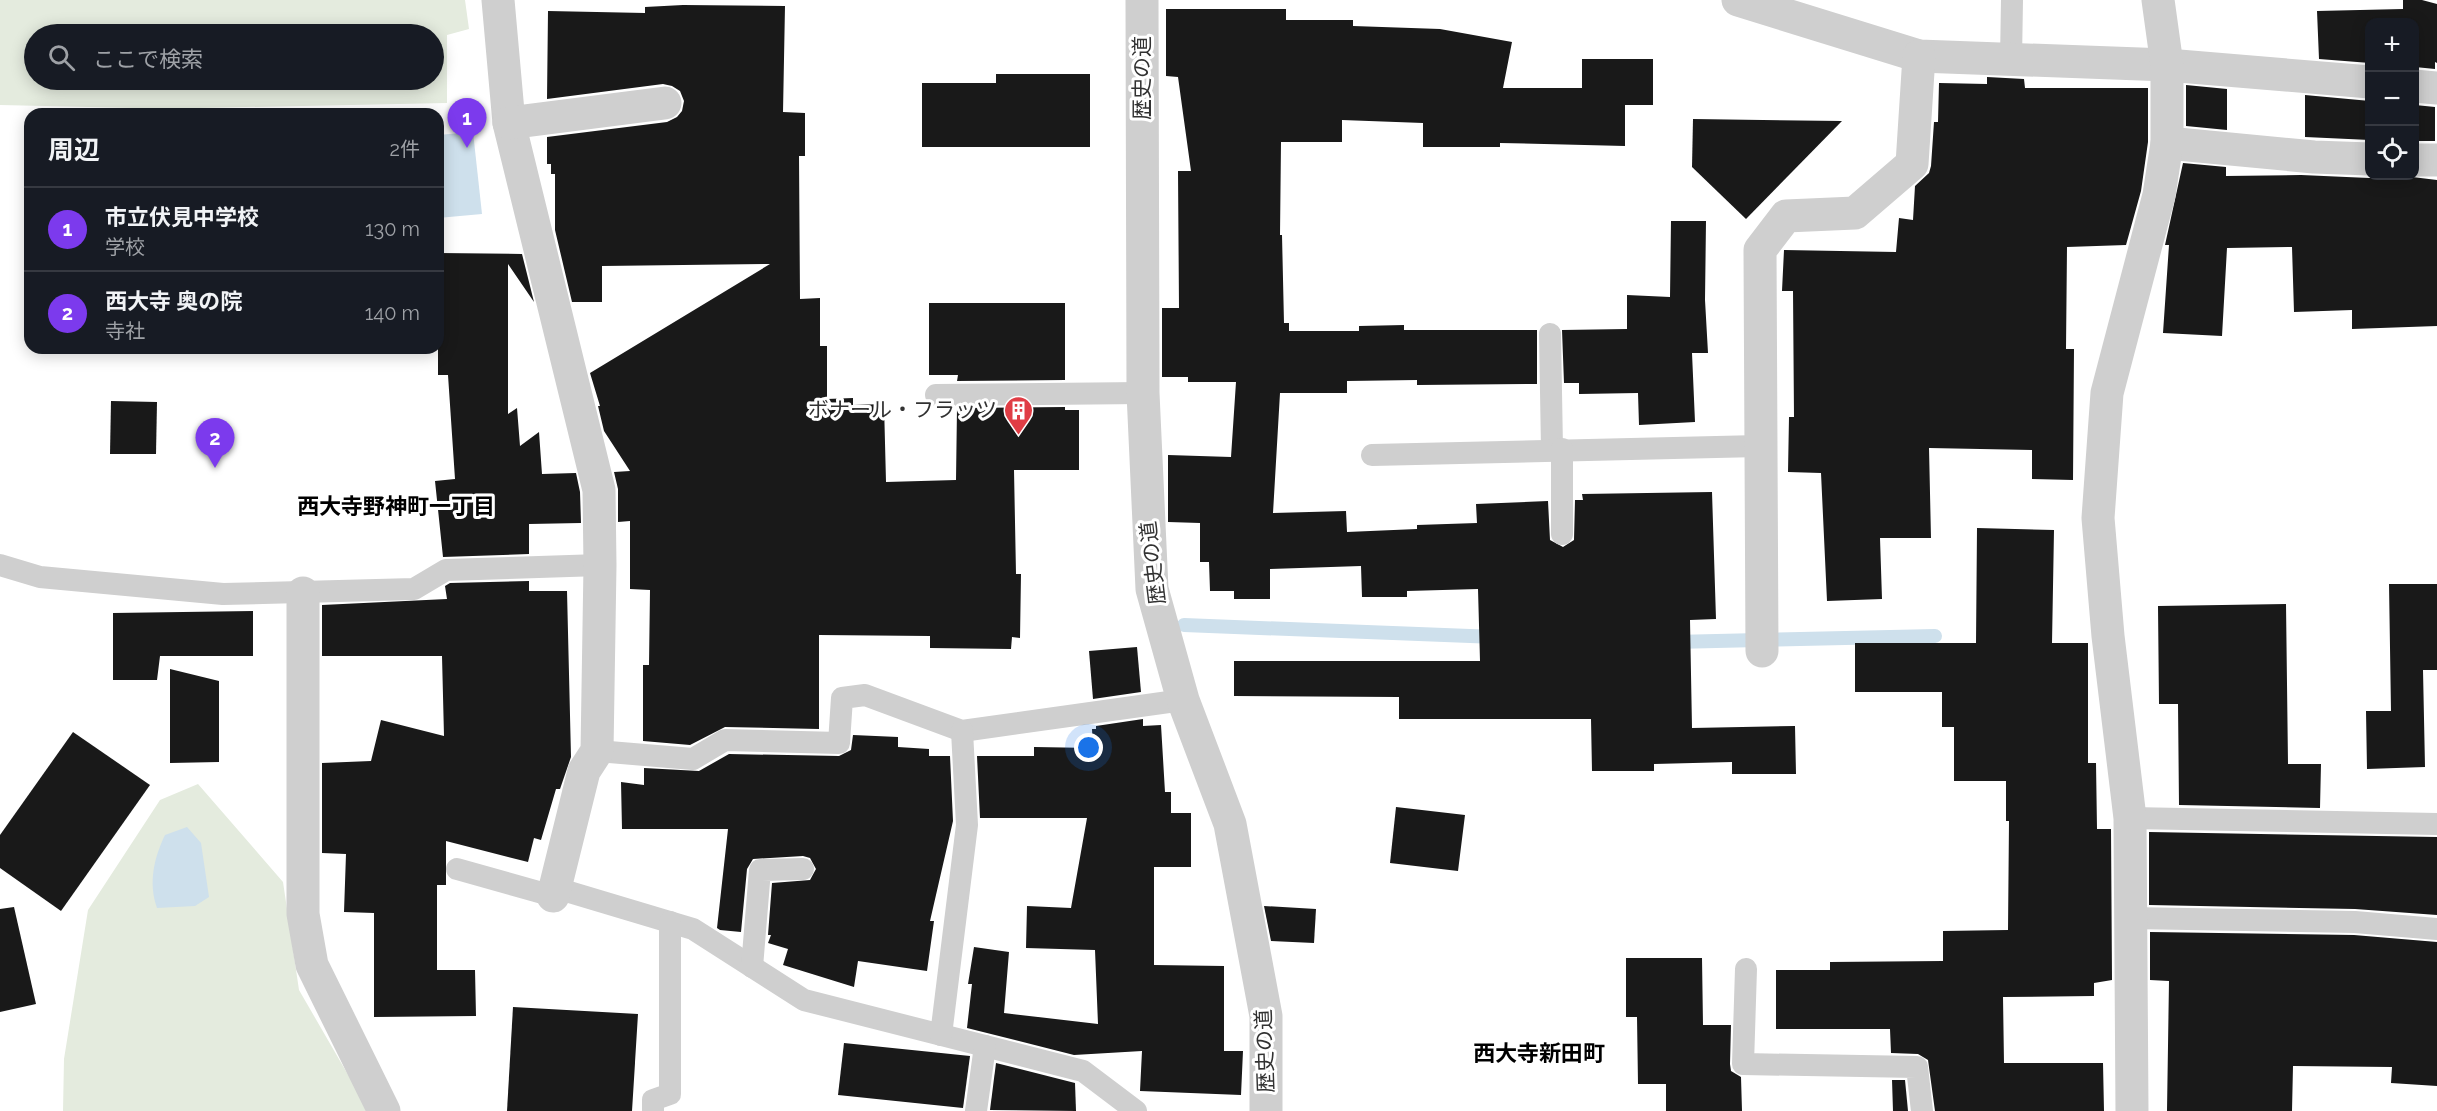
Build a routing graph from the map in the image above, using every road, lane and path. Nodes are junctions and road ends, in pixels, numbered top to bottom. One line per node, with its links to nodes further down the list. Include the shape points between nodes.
1 (498, 0): 13 (street)
2 (1142, 0): 19 (street, 歴史の道)
3 (1738, 0): 6 (street)
4 (2012, 0): 7 (lane)
5 (2158, 0): 8 (street)
6 (1919, 56): 7 (street); 21 (street, via 1912,164 1855,213 1786,216 1760,250)
7 (2011, 60): 8 (street)
8 (2167, 65): 9 (street); 14 (street)
9 (2365, 82)
10 (2419, 86): 11 (street)
11 (2437, 88)
12 (665, 103): 13 (street)
13 (509, 123): 26 (street, via 598,490)
14 (2168, 143): 15 (street); 32 (street, via 2159,195 2107,393 2098,518)
15 (2365, 159)
16 (2419, 160): 17 (street)
17 (2437, 160)
18 (1550, 334): 22 (lane)
19 (1143, 393): 20 (lane); 29 (street, 歴史の道, via 1152,590)
20 (936, 395)
21 (1759, 446): 22 (lane); 28 (street)
22 (1557, 449): 23 (lane); 24 (lane)
23 (1372, 455)
24 (1562, 534)
25 (0, 565): 27 (lane, via 40,577 119,586 224,594)
26 (600, 565): 27 (lane, via 446,570 414,589); 31 (street)
27 (303, 593): 44 (street, via 303,914 312,965)
28 (1762, 636)
29 (1183, 700): 30 (lane); 48 (street, 歴史の道, via 1230,824 1266,1016)
30 (962, 731): 31 (lane, via 865,695 842,698 839,743 725,740 693,759); 42 (lane, via 967,825)
31 (597, 751): 36 (street, via 584,771)
32 (2130, 818): 33 (lane); 37 (street)
33 (2437, 824)
34 (457, 869): 36 (lane)
35 (803, 869): 40 (lane, via 760,870)
36 (553, 896): 38 (lane, via 566,891)
37 (2130, 918): 39 (lane, via 2355,922); 50 (street)
38 (670, 922): 40 (lane, via 693,929); 45 (lane, via 670,1094 652,1100)
39 (2437, 929)
40 (752, 967): 42 (lane, via 804,1000)
41 (1746, 969): 49 (lane, via 1743,1064 1917,1067)
42 (941, 1035): 43 (lane)
43 (985, 1046): 46 (lane); 47 (lane, via 1083,1071)
44 (384, 1111)
45 (653, 1111)
46 (976, 1111)
47 (1136, 1111)
48 (1266, 1111)
49 (1922, 1111)
50 (2132, 1111)

